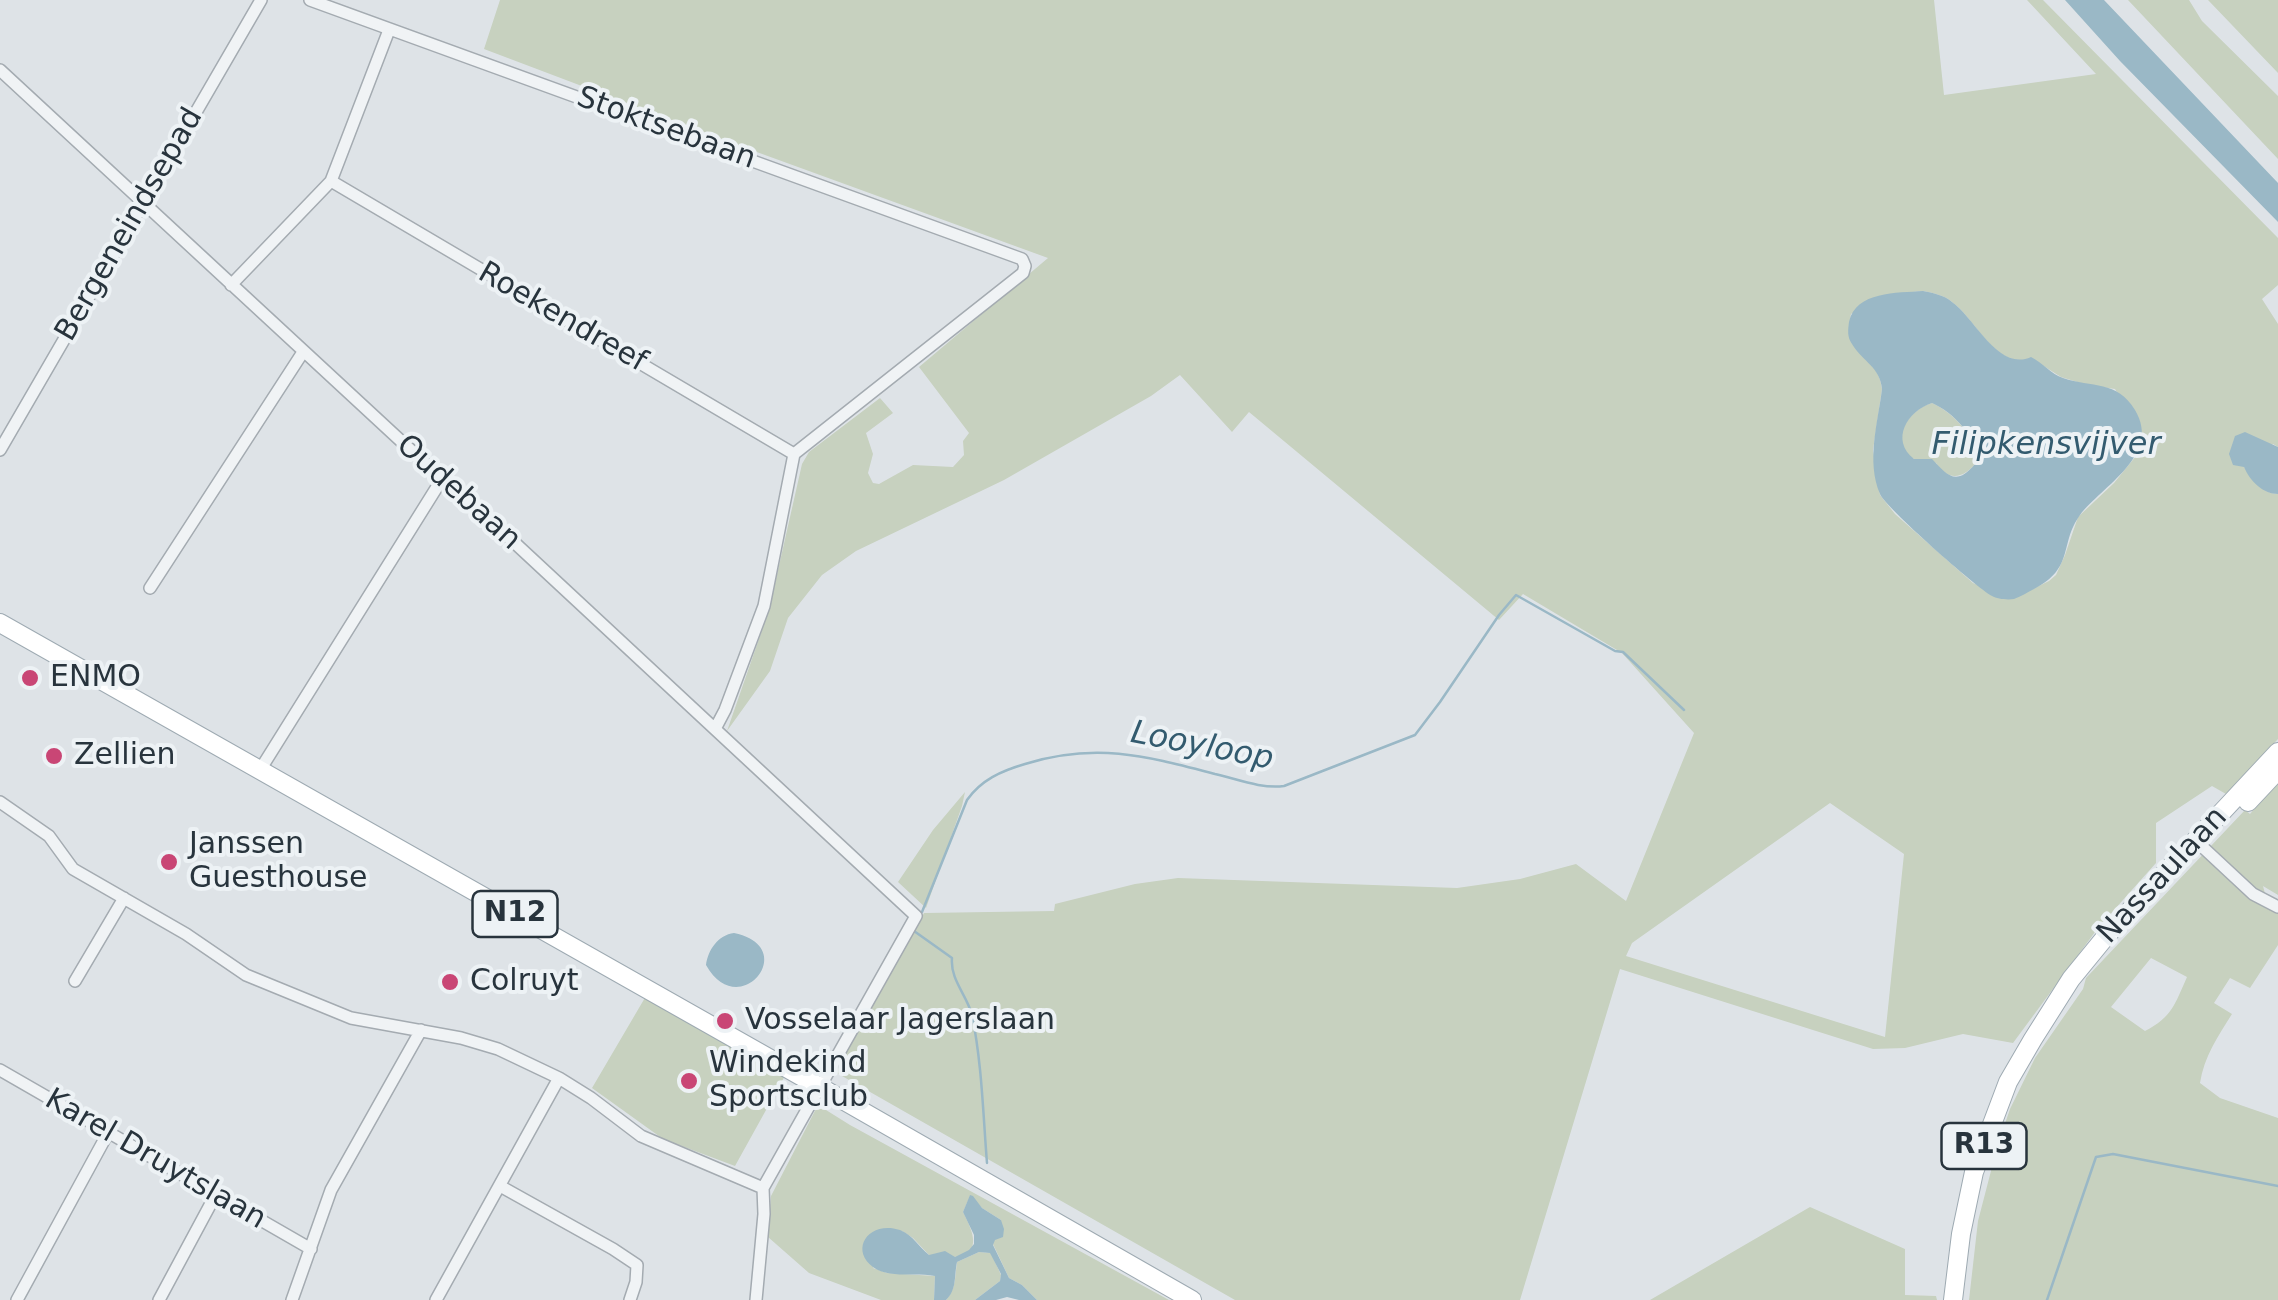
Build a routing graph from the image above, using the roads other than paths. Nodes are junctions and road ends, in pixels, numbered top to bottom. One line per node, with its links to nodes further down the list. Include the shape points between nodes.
1 (262, 0): 6 (street, Bergeneindsepad)
2 (310, 0): 3 (street, Stoktsebaan)
3 (390, 30): 5 (street); 10 (street, Stoktsebaan, via 1022,259 1023,273)
4 (0, 70): 6 (street, Oudebaan)
5 (330, 181): 7 (street); 10 (street, Roekendreef)
6 (142, 203): 7 (street, Oudebaan); 9 (street, Bergeneindsepad)
7 (231, 285): 8 (street, Oudebaan)
8 (302, 352): 11 (street, Oudebaan); 12 (street)
9 (0, 450)
10 (794, 454): 14 (street, via 764,606)
11 (442, 479): 14 (street, Oudebaan); 16 (street)
12 (150, 588)
13 (0, 624): 16 (main road, N12)
14 (715, 729): 26 (street, Oudebaan, via 916,916)
15 (2278, 752): 19 (main road, Nassaulaan / R13)
16 (260, 770): 26 (main road, N12)
17 (2278, 770): 19 (main road, Nassaulaan / R13)
18 (0, 802): 20 (street, via 50,836 74,869)
19 (2199, 844): 21 (street, via 2253,894); 39 (main road, Nassaulaan / R13, via 2071,979 2008,1082 1974,1172)
20 (124, 898): 22 (street); 23 (street, via 246,975 352,1018)
21 (2278, 907)
22 (75, 982)
23 (421, 1030): 25 (street, via 498,1049); 31 (street, via 332,1190)
24 (0, 1070): 27 (street, Karel Druytslaan)
25 (559, 1078): 28 (street); 29 (street, via 640,1136)
26 (820, 1086): 29 (street); 38 (main road, N12)
27 (108, 1133): 30 (street, Karel Druytslaan); 32 (street)
28 (500, 1186): 35 (street); 36 (street, via 637,1265)
29 (763, 1188): 37 (street)
30 (216, 1194): 31 (street, Karel Druytslaan); 33 (street)
31 (311, 1249): 34 (street)
32 (17, 1300)
33 (159, 1300)
34 (292, 1300)
35 (436, 1300)
36 (630, 1300)
37 (756, 1300)
38 (1192, 1300)
39 (1953, 1300)

